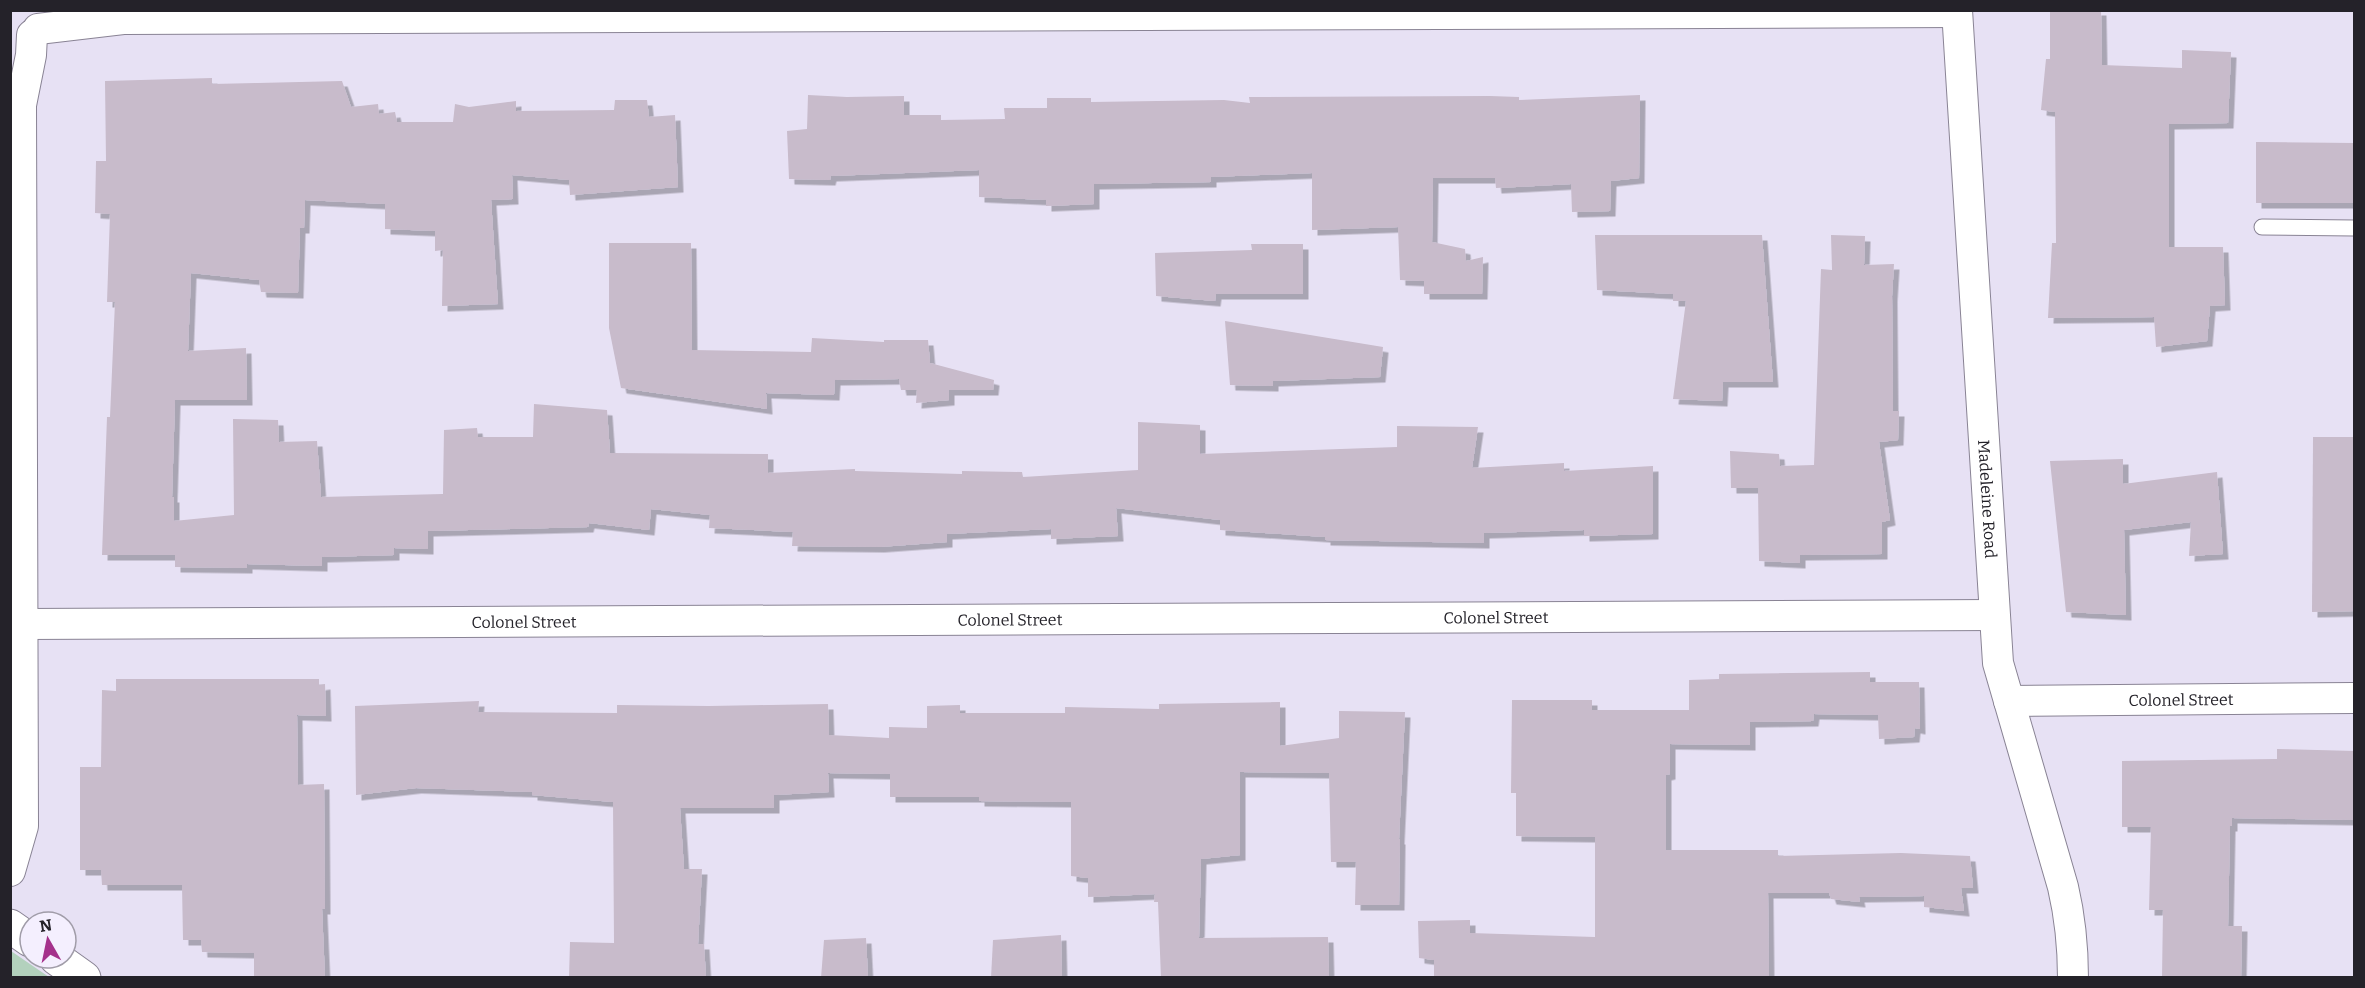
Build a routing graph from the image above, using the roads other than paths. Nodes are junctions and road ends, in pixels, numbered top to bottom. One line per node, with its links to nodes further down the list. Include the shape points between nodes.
1 (70, 10): 3 (street)
2 (1957, 11): 3 (street); 9 (street, Madeleine Road)
3 (123, 19): 4 (street)
4 (30, 28): 6 (street, via 31,55)
5 (10, 56): 6 (street)
6 (21, 105): 10 (street)
7 (2262, 227): 8 (lane)
8 (2355, 228)
9 (1994, 615): 10 (street, Colonel Street); 12 (street, Madeleine Road, via 1998,663)
10 (24, 624): 13 (street)
11 (2355, 698): 12 (street, Colonel Street)
12 (2009, 701): 16 (street, Madeleine Road, via 2063,887 2072,939)
13 (24, 780): 14 (street); 15 (street, via 23,826)
14 (10, 815)
15 (10, 871)
16 (2073, 978)

